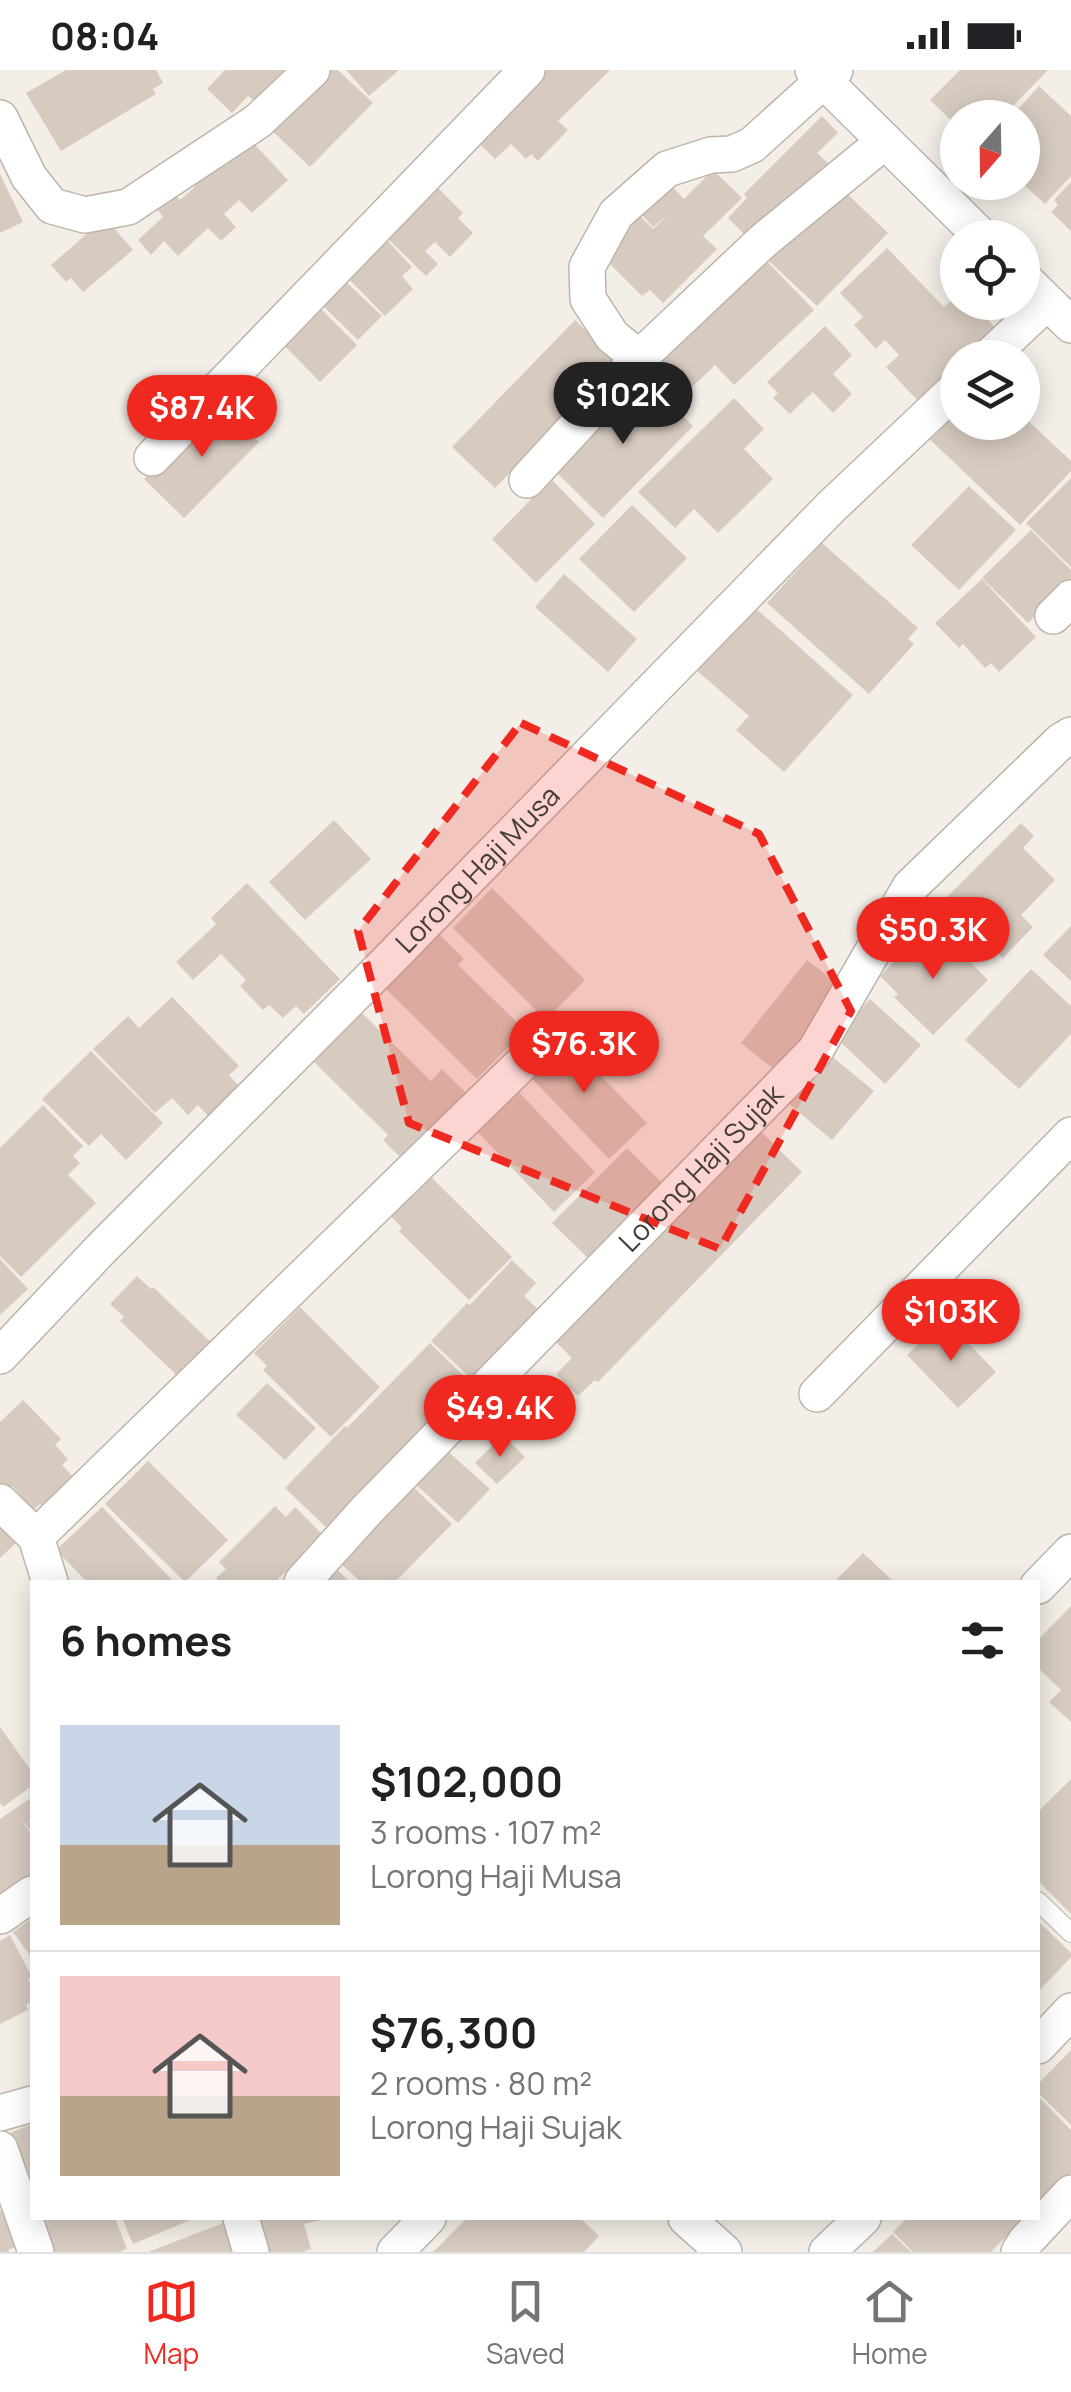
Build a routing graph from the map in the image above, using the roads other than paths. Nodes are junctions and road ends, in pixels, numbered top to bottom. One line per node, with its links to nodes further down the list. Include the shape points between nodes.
1 (312, 70): 4 (street, via 258,121 128,207 85,216 52,206 29,177)
2 (527, 70): 11 (street)
3 (824, 74): 5 (street); 9 (street, via 752,145 667,169 616,214 587,267 588,298 612,336)
4 (0, 118)
5 (885, 141): 6 (street); 9 (street)
6 (964, 220)
7 (1047, 302): 8 (street)
8 (1007, 340)
9 (639, 358): 12 (street)
10 (940, 404): 16 (street, Lorong Haji Musa, via 831,507)
11 (152, 458)
12 (528, 480)
13 (1071, 735): 22 (street, Lorong Haji Sujak, via 910,887 814,1051)
14 (546, 1040): 19 (street)
15 (1071, 1135): 17 (street)
16 (0, 1356)
17 (817, 1394)
18 (0, 1502): 19 (street)
19 (36, 1537): 21 (street)
20 (1071, 1552): 23 (street)
21 (49, 1580)
22 (304, 1580)
23 (1040, 1584)
24 (30, 1895): 26 (street)
25 (1040, 1903): 27 (lane)
26 (0, 1916)
27 (1071, 1933)
28 (1071, 2011): 29 (street)
29 (1040, 2044)
30 (30, 2105): 31 (street)
31 (0, 2113)
32 (0, 2149): 38 (street)
33 (1071, 2194): 43 (street)
34 (243, 2220): 39 (street)
35 (426, 2220): 40 (street)
36 (688, 2220): 41 (street)
37 (860, 2220): 42 (street)
38 (36, 2252)
39 (252, 2252)
40 (395, 2252)
41 (724, 2252)
42 (827, 2252)
43 (1019, 2252)

